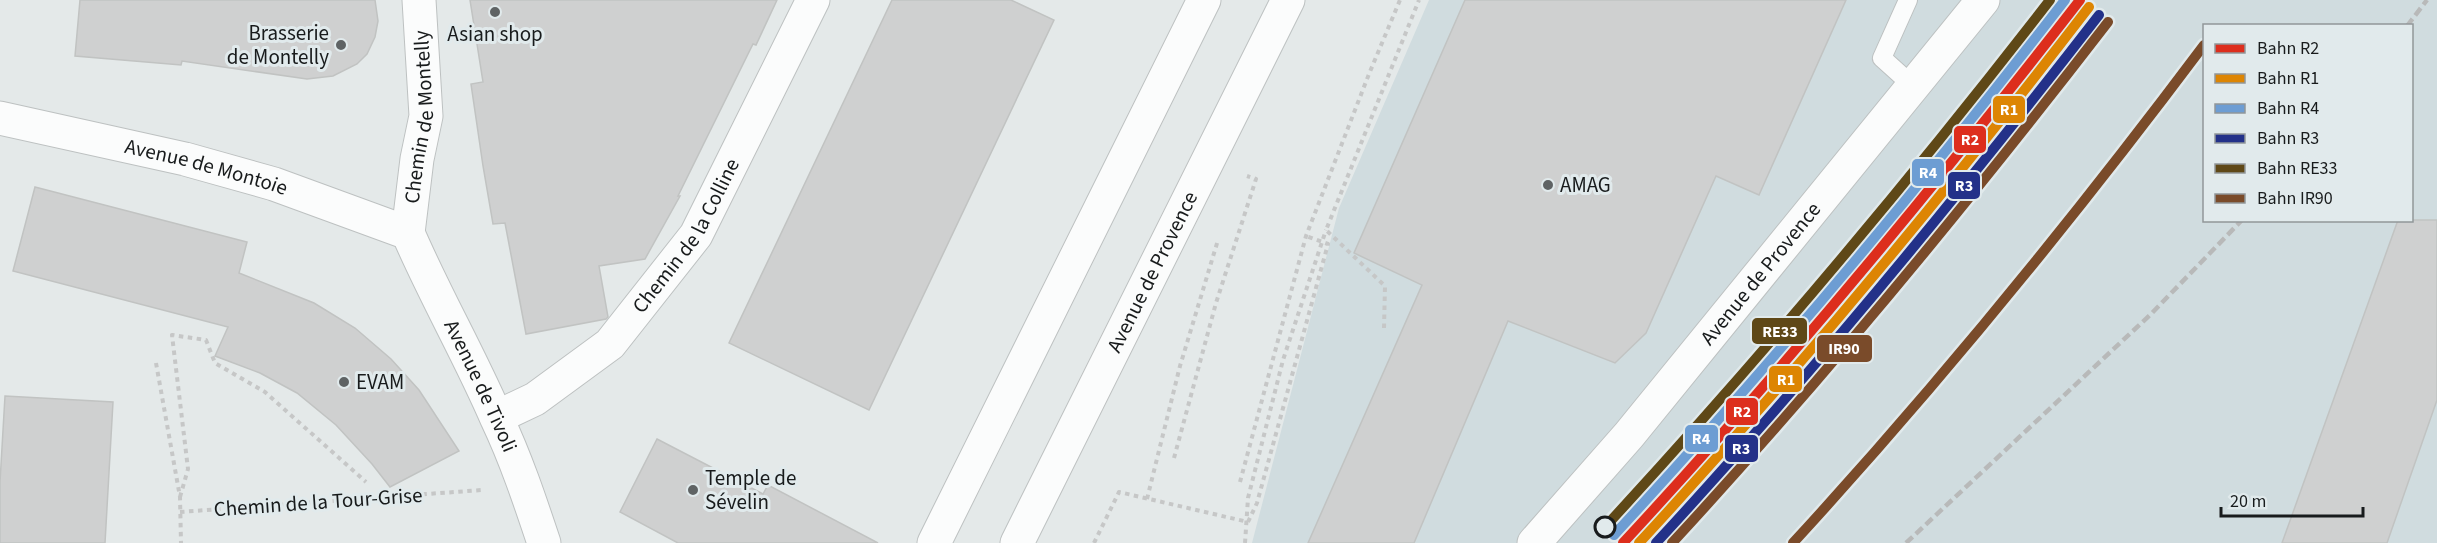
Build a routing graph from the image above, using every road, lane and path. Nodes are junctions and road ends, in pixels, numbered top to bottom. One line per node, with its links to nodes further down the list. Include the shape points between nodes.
1 (419, 0): 14 (street, Chemin de Montelly, via 426,116)
2 (813, 0): 18 (street, Chemin de la Colline, via 696,235 610,344 535,399)
3 (1204, 0): 29 (street)
4 (1288, 0): 30 (street, Avenue de Provence)
5 (1400, 0): 15 (path)
6 (1419, 0): 13 (path)
7 (1908, 0): 9 (lane, via 1882,58)
8 (1983, 0): 9 (street, Avenue de Provence)
9 (1912, 86): 33 (street, Avenue de Provence, via 1629,435)
10 (0, 118): 14 (street, Avenue de Montoie, via 185,159 274,184)
11 (1238, 173): 19 (path, via 1256,179 1216,303)
12 (1221, 230): 24 (path, via 1180,366)
13 (1326, 230): 16 (path, via 1385,286); 26 (path, via 1283,360 1248,498)
14 (408, 233): 18 (street, Avenue de Tivoli)
15 (1306, 236): 21 (path); 26 (path, bridge, via 1328,244 1257,503)
16 (1384, 328)
17 (156, 363): 23 (path)
18 (497, 417): 28 (street, Avenue de Tivoli)
19 (1174, 458)
20 (366, 482): 23 (path, via 265,392 215,363 206,340 172,335 188,469)
21 (1240, 482)
22 (488, 490): 25 (path, Chemin de la Tour-Grise)
23 (180, 497): 25 (path)
24 (1147, 499): 26 (path); 31 (path, via 1119,492)
25 (180, 512): 27 (path)
26 (1248, 522): 32 (path)
27 (182, 543)
28 (544, 543)
29 (934, 543)
30 (1017, 543)
31 (1094, 543)
32 (1245, 543)
33 (1534, 543)

